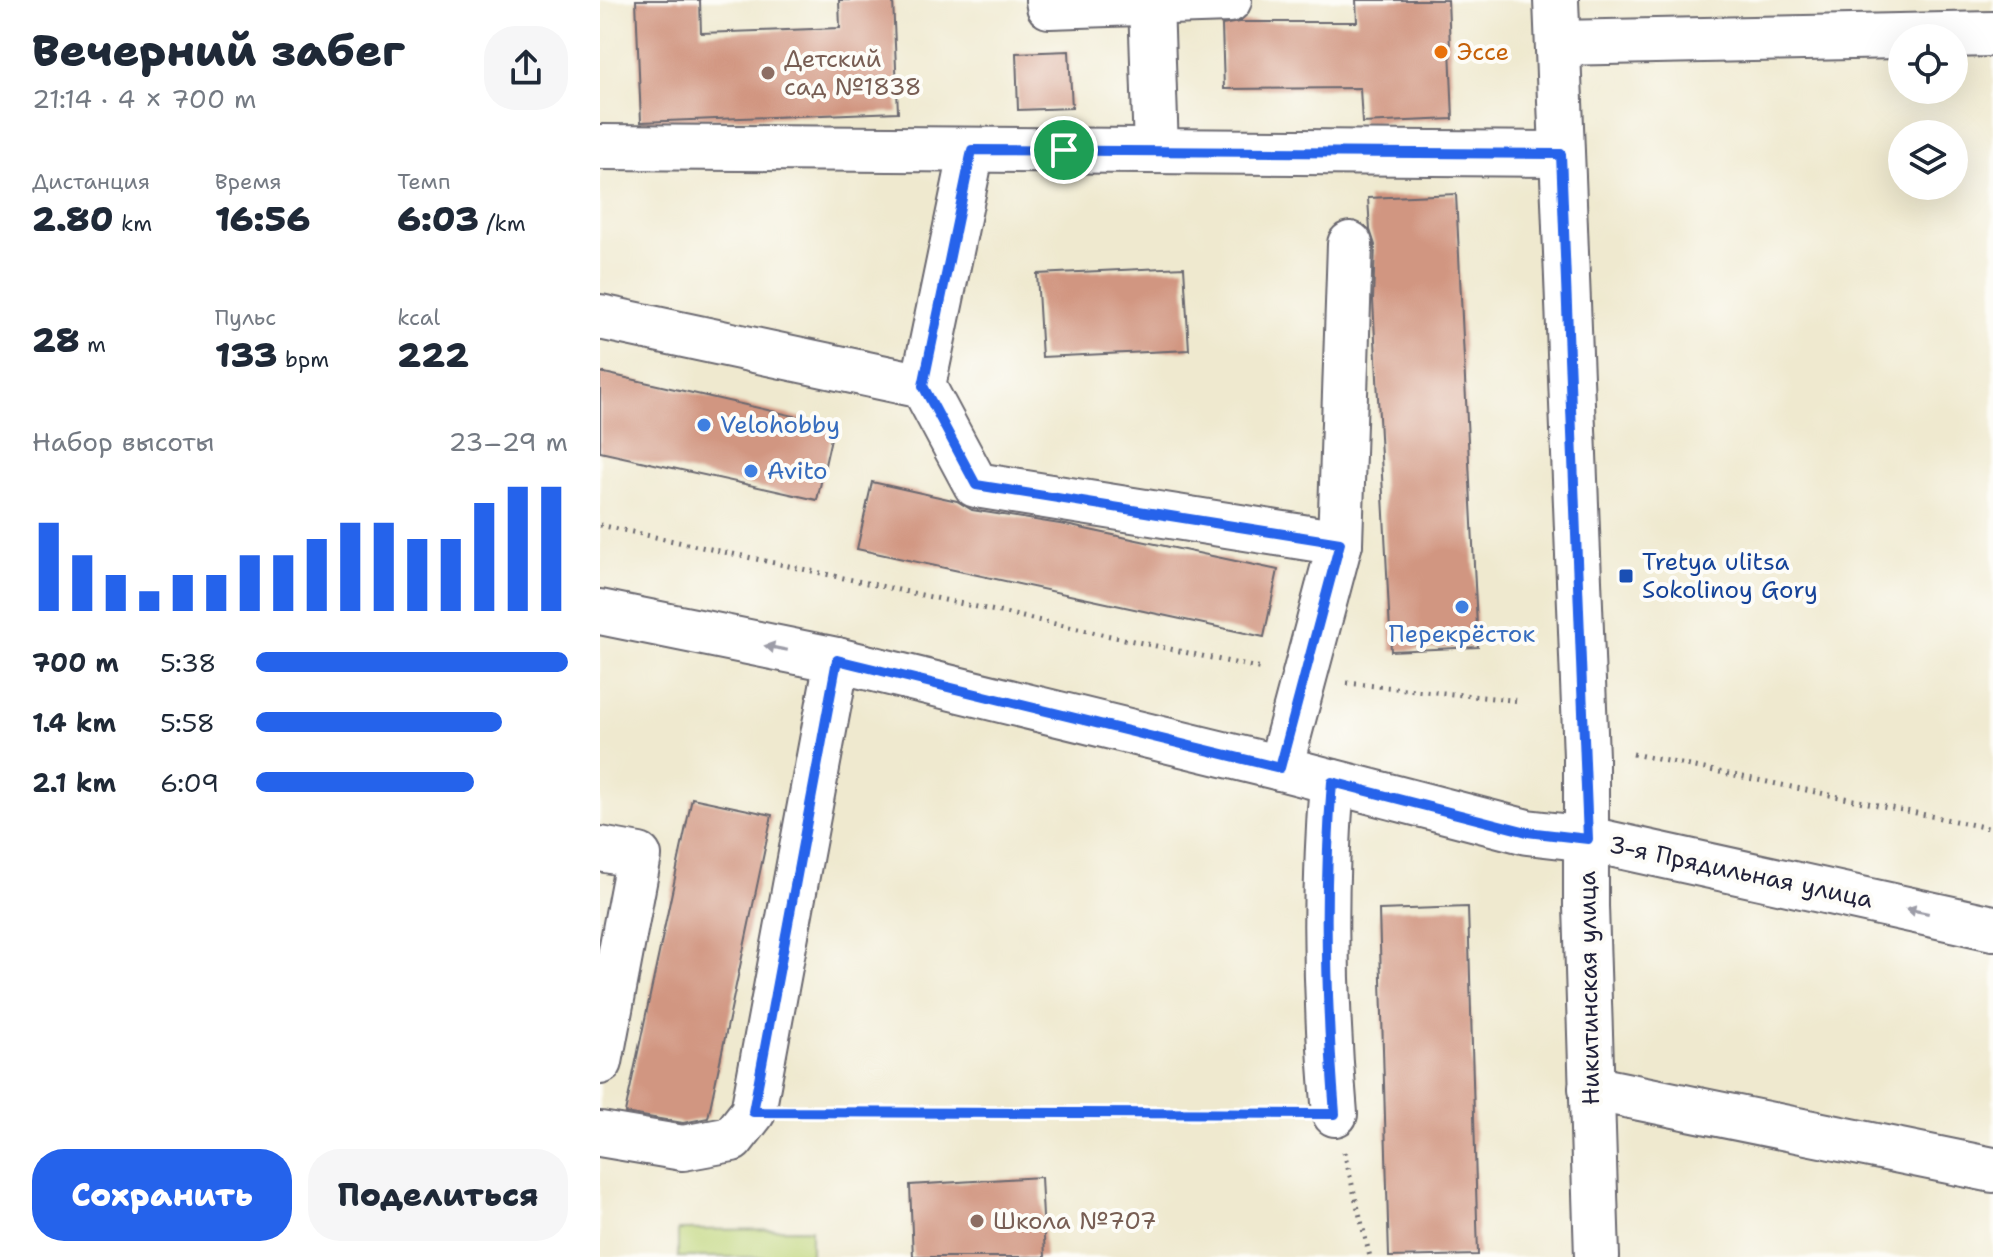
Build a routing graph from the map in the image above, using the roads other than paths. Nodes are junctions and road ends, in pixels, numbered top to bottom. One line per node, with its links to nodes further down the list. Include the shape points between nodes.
1 (1048, 0): 4 (street, via 1049,6)
2 (1229, 0): 4 (street)
3 (1556, 0): 6 (street, Никитинская улица)
4 (1151, 3): 9 (street)
5 (1993, 34): 6 (street)
6 (1558, 43): 10 (street, Никитинская улица)
7 (600, 147): 8 (street)
8 (972, 150): 9 (street); 13 (street)
9 (1156, 150): 10 (street)
10 (1561, 154): 19 (street, Никитинская улица)
11 (1350, 244): 14 (street)
12 (600, 317): 13 (street)
13 (923, 386): 14 (street, via 976,485)
14 (1340, 543): 17 (street)
15 (600, 612): 16 (street, 3-я Прядильная улица, one-way to 15)
16 (837, 660): 17 (street, 3-я Прядильная улица); 25 (street, via 753,1112 732,1139 683,1148)
17 (1280, 768): 18 (street, 3-я Прядильная улица)
18 (1332, 782): 19 (street, 3-я Прядильная улица, via 1527,832); 24 (street, via 1327,1017)
19 (1588, 839): 21 (street, 3-я Прядильная улица, one-way to 19); 23 (street, Никитинская улица)
20 (600, 849): 22 (street, via 639,856)
21 (1993, 928)
22 (600, 1062)
23 (1591, 1088): 26 (street); 27 (street, Никитинская улица)
24 (1335, 1114)
25 (600, 1134)
26 (1993, 1170)
27 (1597, 1257)

